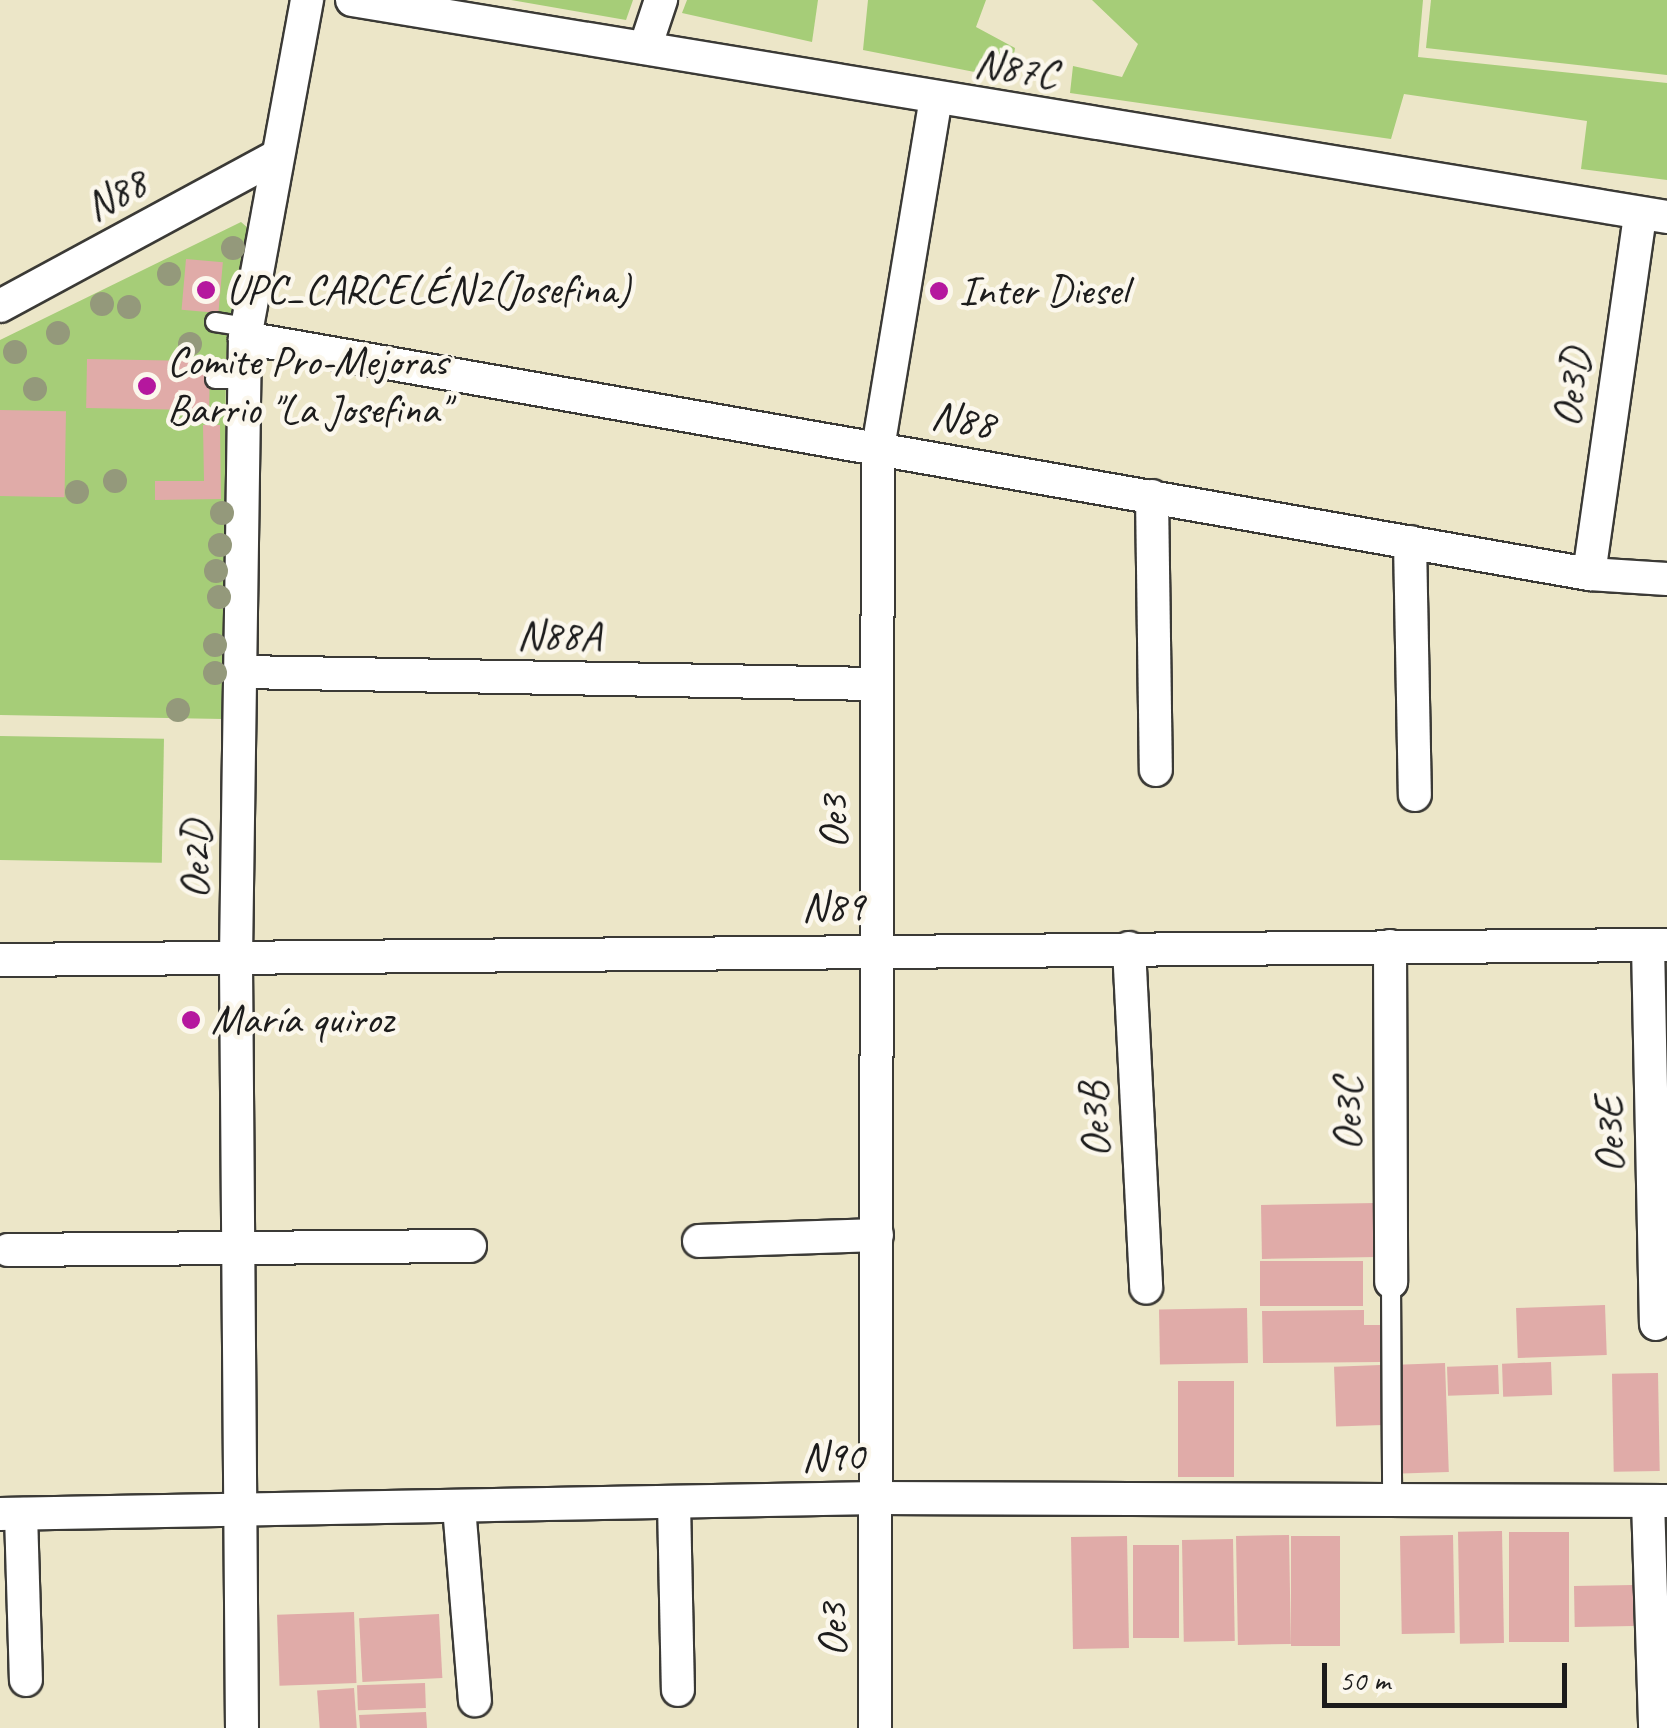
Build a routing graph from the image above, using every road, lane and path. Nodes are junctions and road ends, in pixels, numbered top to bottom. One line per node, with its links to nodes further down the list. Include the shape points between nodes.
1 (307, 0): 6 (street, Oe2D)
2 (352, 0): 4 (street, N87C)
3 (661, 0): 4 (street)
4 (645, 48): 5 (street, N87C)
5 (936, 98): 7 (street, N87C); 10 (street, Oe3)
6 (272, 158): 8 (street, N88); 9 (street, Oe2D)
7 (1654, 216): 13 (street, Oe3D)
8 (0, 306)
9 (235, 329): 10 (street, N88); 15 (street, Oe2D, via 230,379)
10 (878, 448): 11 (street, N88); 16 (street, Oe3)
11 (1152, 496): 12 (street, N88); 17 (street)
12 (1410, 542): 13 (street, N88); 18 (street)
13 (1589, 574): 14 (street, N88)
14 (1667, 580)
15 (243, 672): 16 (street, N88A); 23 (street, Oe2D)
16 (874, 684): 22 (street, Oe3)
17 (1156, 770)
18 (1415, 795)
19 (1658, 945): 20 (street, N89); 32 (street, Oe3E)
20 (1390, 946): 21 (street, N89); 30 (street, Oe3C)
21 (1129, 948): 22 (street, N89); 31 (street, Oe3B)
22 (879, 949): 23 (street, N89); 25 (street, Oe3)
23 (236, 957): 24 (street, N89); 28 (street, Oe2D)
24 (0, 960)
25 (877, 1234): 26 (street); 33 (street, Oe3)
26 (699, 1241)
27 (470, 1246): 28 (street)
28 (238, 1249): 29 (street); 38 (street, Oe2D)
29 (8, 1250)
30 (1391, 1282): 34 (lane)
31 (1146, 1288)
32 (1656, 1324)
33 (877, 1498): 34 (street, N90); 36 (street, N90); 44 (street, Oe3)
34 (1392, 1500): 35 (street, N90)
35 (1658, 1501): 45 (street)
36 (674, 1503): 37 (street, N90); 41 (street)
37 (459, 1507): 38 (street, N90); 42 (street)
38 (242, 1512): 39 (street, N90); 43 (street, Oe2D)
39 (10, 1514): 40 (street)
40 (26, 1680)
41 (678, 1690)
42 (475, 1700)
43 (242, 1728)
44 (875, 1728)
45 (1656, 1728)

